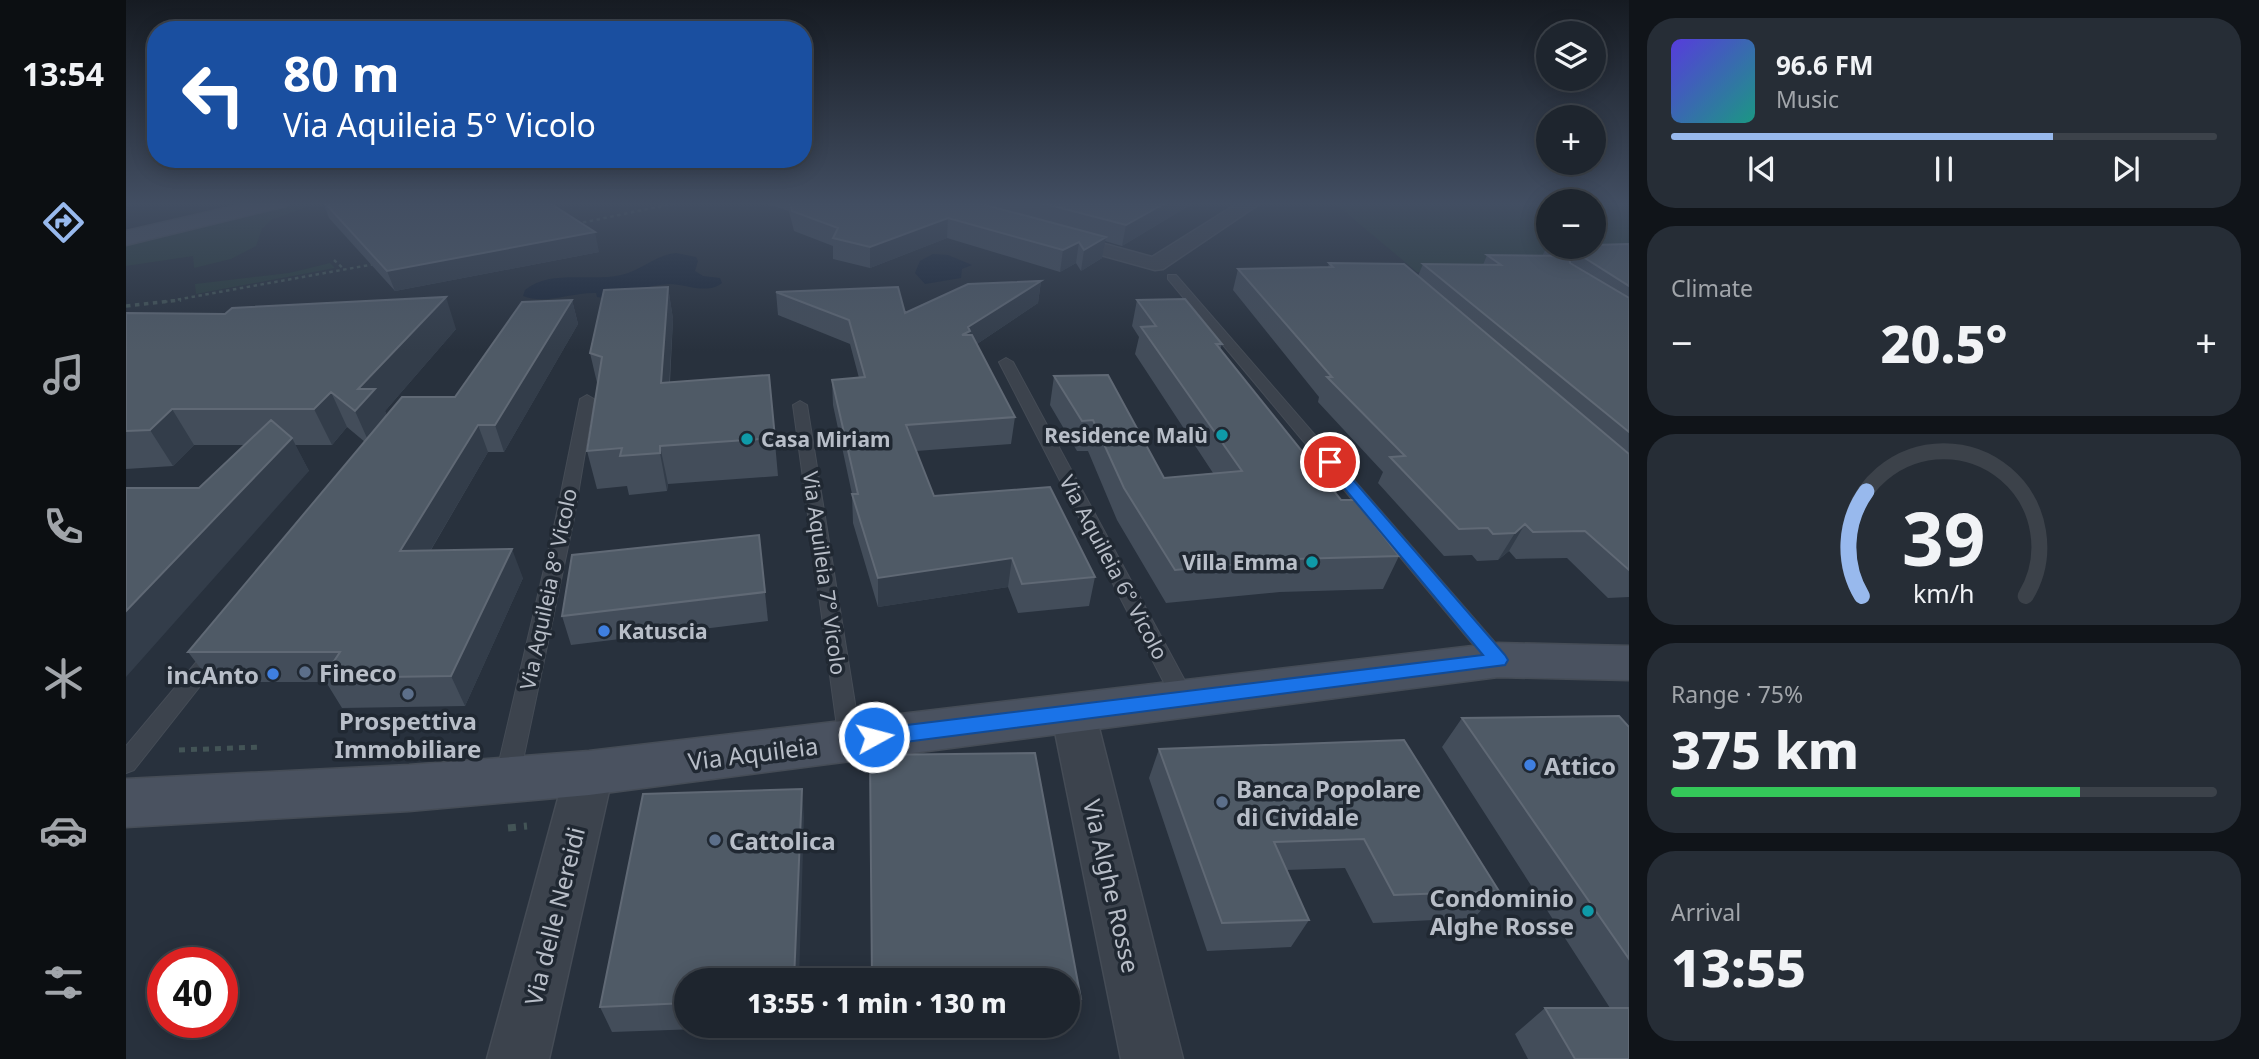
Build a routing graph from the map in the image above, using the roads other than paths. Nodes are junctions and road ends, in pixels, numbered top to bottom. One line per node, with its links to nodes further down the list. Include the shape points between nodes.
1 (1110, 251): 2 (street, via 1156,264)
2 (1176, 251)
3 (1172, 277): 8 (lane)
4 (1006, 362): 10 (lane, Via Aquileia 6° Vicolo)
5 (587, 399): 15 (lane, Via Aquileia 8° Vicolo)
6 (800, 405): 12 (lane, Via Aquileia 7° Vicolo)
7 (230, 634): 13 (lane)
8 (1498, 660): 9 (street, Via Aquileia); 10 (street, Via Aquileia)
9 (1629, 663)
10 (1183, 698): 11 (street, Via Aquileia)
11 (1073, 712): 12 (street, Via Aquileia); 18 (street, Via Alghe Rosse)
12 (850, 741): 14 (street, Via Aquileia)
13 (126, 763)
14 (590, 774): 15 (street, Via Aquileia); 17 (street, Via delle Nereidi)
15 (507, 779): 16 (street, Via Aquileia)
16 (126, 803)
17 (518, 1059)
18 (1152, 1059)

